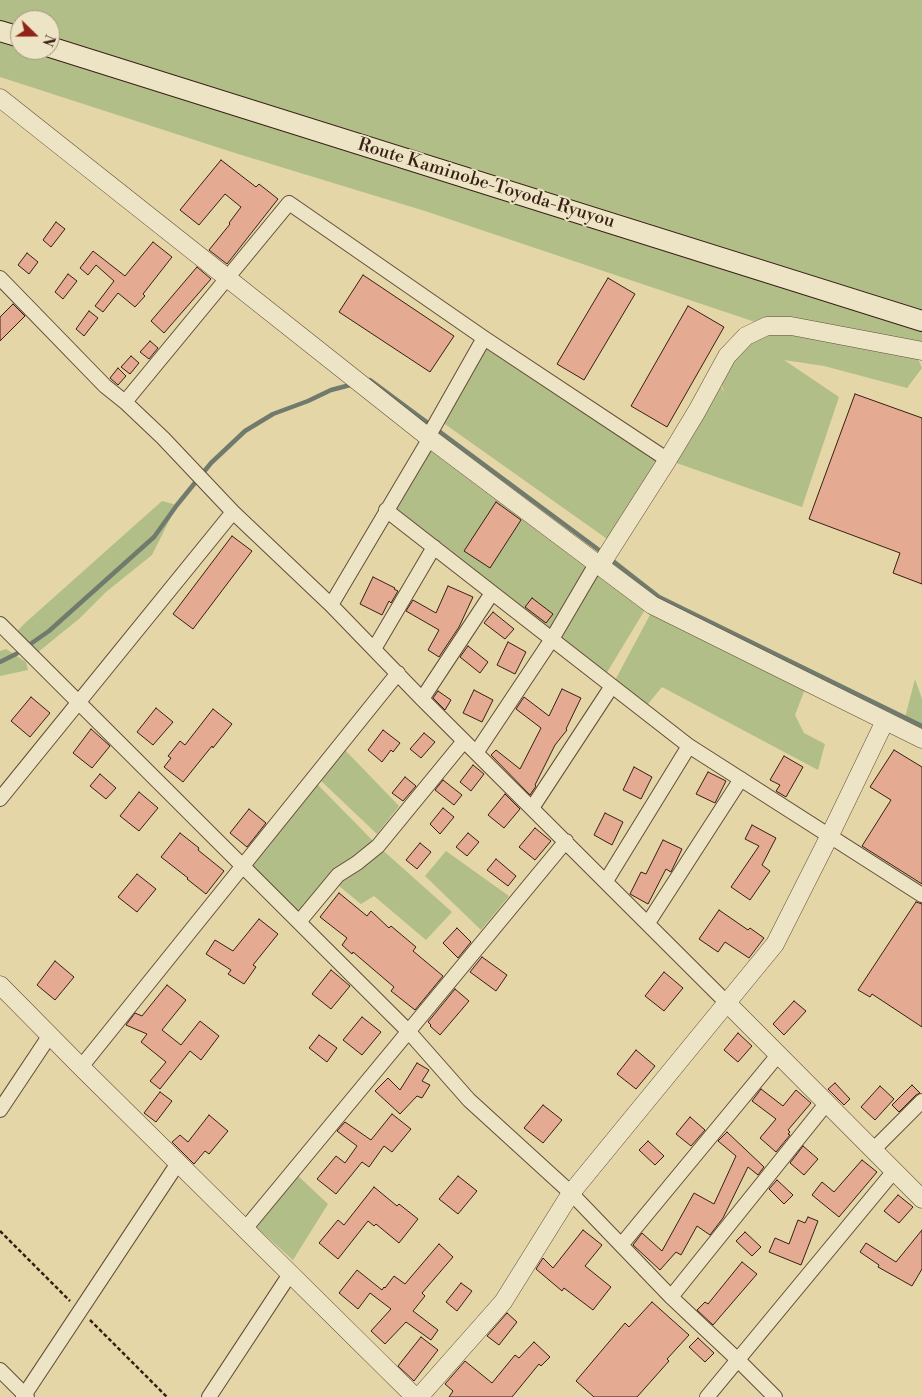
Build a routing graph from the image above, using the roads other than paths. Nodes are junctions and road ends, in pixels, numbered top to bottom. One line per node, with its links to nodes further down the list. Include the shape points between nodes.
1 (60, 50): 5 (main road, Route Kaminobe-Toyoda-Ryuyou)
2 (0, 98): 4 (street)
3 (0, 278): 8 (street, via 105,386)
4 (226, 278): 6 (street, via 289,202); 8 (street); 9 (street)
5 (922, 321)
6 (484, 338): 9 (street); 10 (street)
7 (922, 351): 10 (street, via 791,326 767,326 746,336 727,356)
8 (125, 402): 12 (street)
9 (428, 437): 11 (street); 14 (street)
10 (668, 460): 14 (street)
11 (386, 510): 13 (street); 16 (street)
12 (233, 512): 16 (street); 23 (street)
13 (434, 547): 15 (street); 19 (street)
14 (598, 565): 18 (street); 24 (street, via 652,605)
15 (492, 593): 18 (street); 22 (street)
16 (331, 605): 19 (street)
17 (0, 624): 23 (street)
18 (552, 639): 21 (street); 28 (street)
19 (374, 649): 20 (street)
20 (398, 673): 22 (street); 34 (street)
21 (612, 686): 27 (street); 31 (street)
22 (422, 699): 26 (street)
23 (77, 702): 30 (street); 34 (street)
24 (885, 721): 25 (street); 32 (street)
25 (922, 739)
26 (464, 741): 28 (street); 37 (street, via 378,846 338,875)
27 (690, 746): 29 (street); 35 (street)
28 (476, 753): 31 (street)
29 (741, 779): 32 (street); 38 (street)
30 (0, 799)
31 (532, 808): 33 (street)
32 (829, 837): 36 (street); 40 (street, via 775,944)
33 (566, 842): 35 (street); 41 (street)
34 (242, 866): 37 (street); 44 (street)
35 (606, 881): 38 (street)
36 (922, 895)
37 (299, 922): 41 (street)
38 (648, 923): 40 (street)
39 (0, 985): 42 (street)
40 (727, 1003): 43 (street); 51 (street)
41 (409, 1032): 51 (street, via 469,1100); 53 (street)
42 (50, 1035): 44 (street); 47 (street)
43 (778, 1055): 46 (street); 54 (street)
44 (81, 1067): 49 (street)
45 (922, 1101): 48 (street)
46 (826, 1104): 48 (street); 56 (street)
47 (0, 1110)
48 (873, 1150): 50 (street)
49 (178, 1163): 53 (street); 59 (street)
50 (894, 1171): 52 (street); 57 (street)
51 (571, 1193): 54 (street); 61 (street, via 503,1302)
52 (922, 1199)
53 (246, 1229): 55 (street)
54 (622, 1244): 56 (street)
55 (290, 1274): 60 (street); 61 (street)
56 (671, 1297): 57 (street)
57 (738, 1360): 62 (street); 63 (street)
58 (0, 1370): 59 (street)
59 (25, 1396)
60 (209, 1397)
61 (417, 1397)
62 (707, 1397)
63 (775, 1397)

